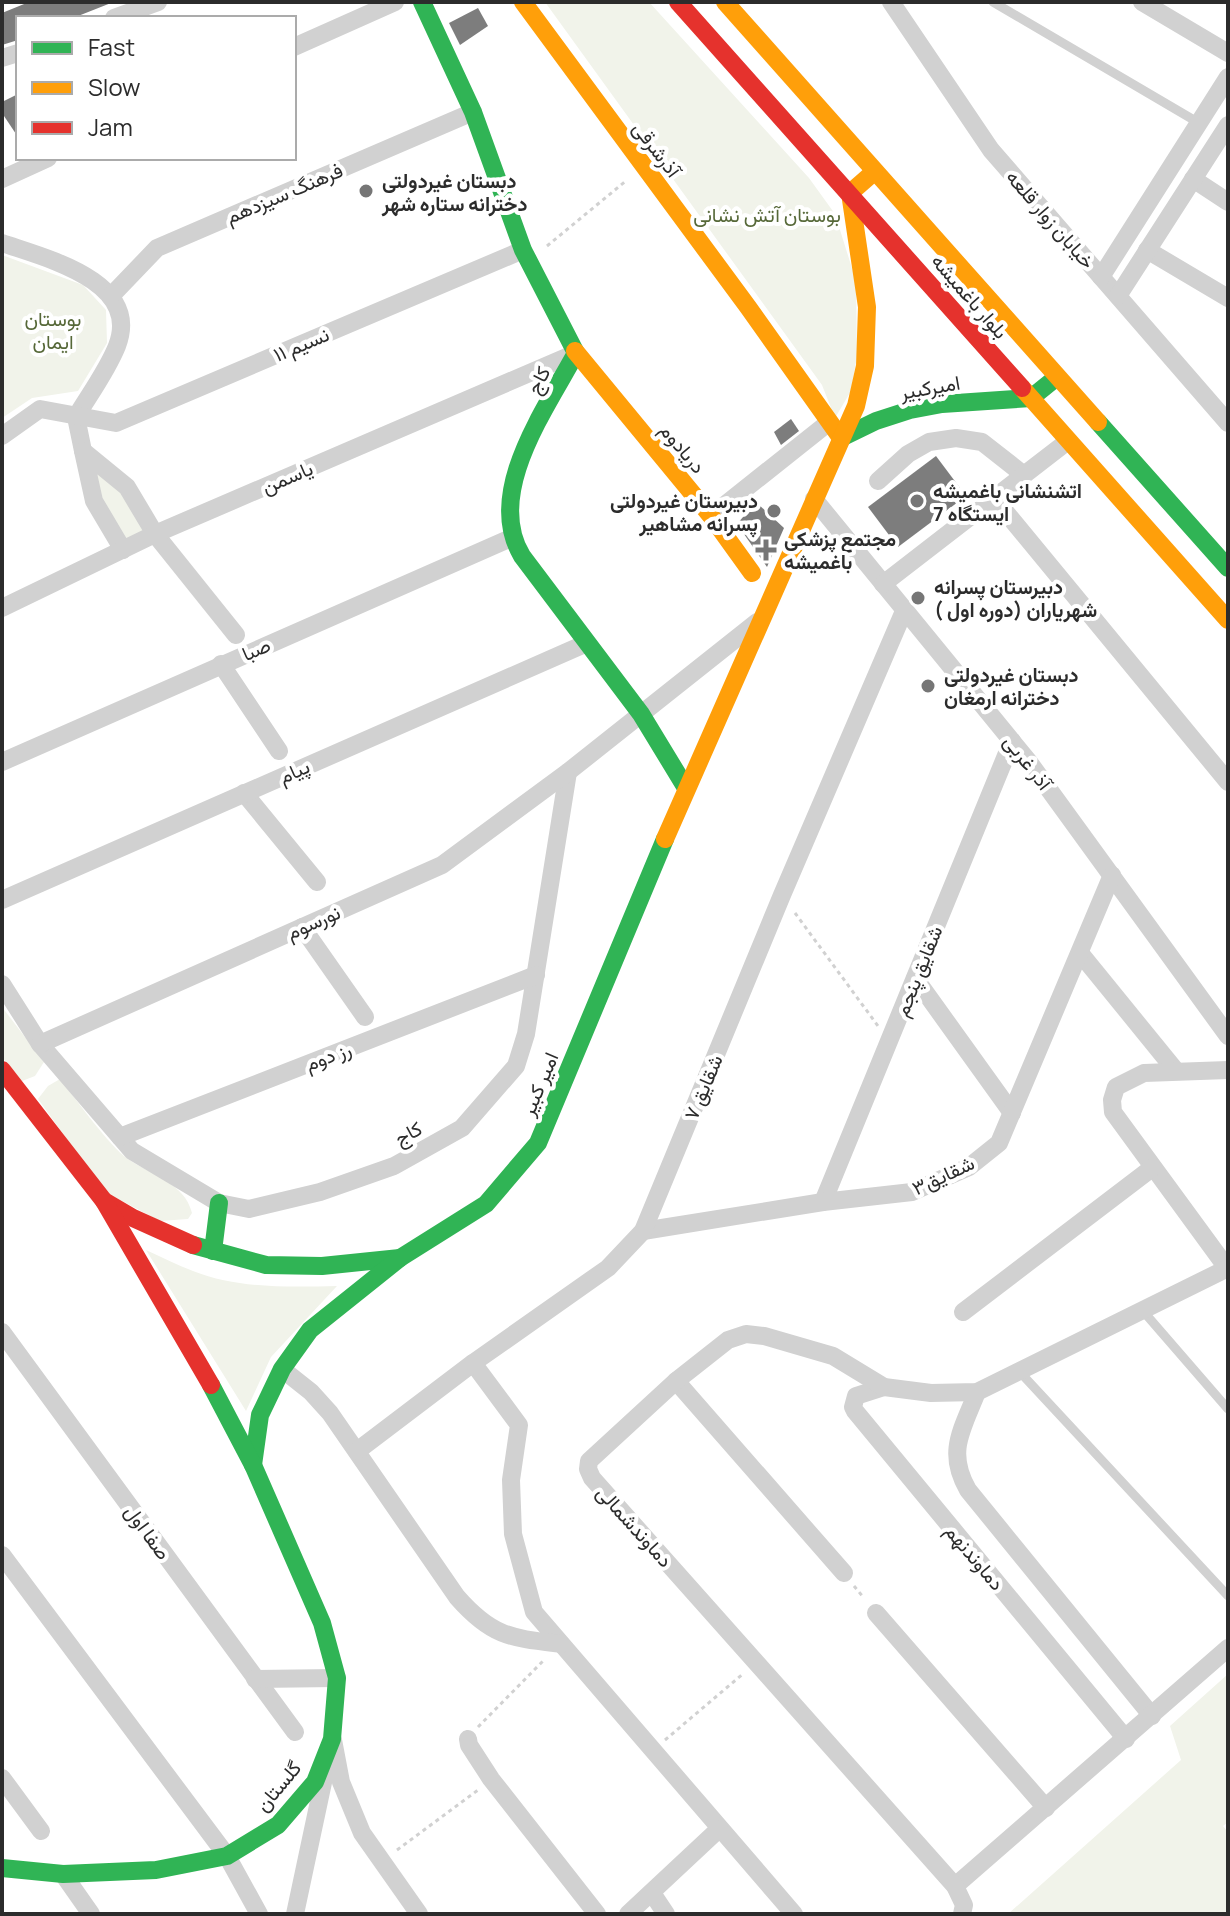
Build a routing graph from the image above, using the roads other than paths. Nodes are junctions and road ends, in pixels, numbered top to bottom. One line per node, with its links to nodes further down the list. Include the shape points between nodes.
1 (158, 2): 10 (street)
2 (395, 2): 11 (street)
3 (422, 2): 14 (main road, کاج)
4 (523, 2): 34 (main road, آذرشرقی)
5 (678, 2): 21 (main road, بلوار باغمیشه)
6 (725, 2): 18 (main road, بلوار باغمیشه)
7 (891, 2): 26 (street, خیابان زوار قلعه, via 991,150)
8 (993, 2): 15 (lane)
9 (1142, 2): 12 (street)
10 (120, 16)
11 (296, 46)
12 (1228, 53)
13 (1228, 77): 15 (street)
14 (473, 112): 25 (main road, کاج); 27 (street, فرهنگ سیزدهم, via 157,248)
15 (1199, 123): 26 (street)
16 (1228, 125): 20 (street)
17 (44, 160): 19 (street)
18 (874, 172): 21 (main road); 31 (main road, بلوار باغمیشه)
19 (2, 179)
20 (1193, 179): 22 (street); 24 (street)
21 (850, 193): 32 (main road, بلوار باغمیشه); 37 (main road, امیر کبیر, via 867,307 865,366 856,406)
22 (1228, 202)
23 (2, 243): 27 (street, via 76,269)
24 (1147, 250): 28 (street); 29 (street)
25 (526, 256): 30 (main road, کاج); 33 (street, نسیم ۱۱, via 116,423)
26 (1101, 277): 28 (street, خیابان زوار قلعه)
27 (111, 296): 33 (street, via 120,315 118,345)
28 (1118, 296): 35 (street, خیابان زوار قلعه)
29 (1228, 298)
30 (576, 353): 44 (main road, دریادوم); 45 (street, یاسمن); 46 (main road, کاج, via 520,463 508,510)
31 (1057, 377): 32 (main road); 48 (main road, بلوار باغمیشه)
32 (1031, 398): 37 (main road, امیرکبیر, via 910,410); 38 (main road, بلوار باغمیشه)
33 (76, 417): 36 (street, نسیم ۱۱, via 40,409); 39 (street)
34 (828, 423): 37 (main road, آذرشرقی); 44 (street)
35 (1228, 423)
36 (2, 436)
37 (841, 438): 43 (main road, امیر کبیر)
38 (1068, 441): 40 (street); 54 (main road, بلوار باغمیشه)
39 (83, 451): 45 (street, via 127,487); 47 (street, via 94,501)
40 (1024, 475): 41 (street, via 982,442 956,438 929,442); 42 (street)
41 (878, 481)
42 (994, 498): 50 (street); 63 (street)
43 (814, 499): 50 (street, آذر غربی); 53 (main road, امیر کبیر)
44 (711, 516): 49 (main road, دریادوم)
45 (155, 534): 47 (street, یاسمن); 55 (street)
46 (511, 538): 56 (main road); 57 (street, صبا)
47 (123, 550): 51 (street, یاسمن)
48 (1228, 568)
49 (752, 573)
50 (883, 584): 52 (street, آذر غربی)
51 (2, 608)
52 (904, 611): 59 (street, آذر غربی); 86 (street, شقایق ۷)
53 (760, 620): 58 (street); 64 (main road, امیر کبیر)
54 (1228, 620)
55 (236, 635)
56 (587, 643): 58 (main road); 65 (street, پیام)
57 (221, 664): 60 (street); 61 (street, صبا)
58 (641, 714): 62 (street); 64 (main road)
59 (1012, 741): 66 (street, آذر غربی); 72 (street, شقایق پنجم)
60 (279, 751)
61 (2, 762)
62 (568, 772): 69 (street, نورسوم, via 442,865); 71 (street, کاج)
63 (1228, 782)
64 (686, 788): 88 (main road, امیر کبیر, via 538,1143 486,1204)
65 (244, 793): 67 (street); 68 (street, پیام)
66 (1112, 875): 70 (street, شقایق۳); 75 (street, آذر غربی)
67 (317, 882)
68 (2, 900)
69 (302, 927): 74 (street); 76 (street, نورسوم)
70 (1080, 953): 79 (street); 80 (street, شقایق۳)
71 (536, 975): 81 (street, رز دوم); 85 (street, کاج, via 516,1066 462,1128 394,1166 320,1192 249,1209)
72 (915, 978): 80 (street); 84 (street, شقایق پنجم)
73 (2, 984): 76 (street, کاج)
74 (365, 1017)
75 (1228, 1036)
76 (40, 1044): 81 (street, کاج)
77 (2, 1070): 83 (main road, امیر کبیر)
78 (1228, 1070): 79 (street)
79 (1176, 1071): 82 (street, via 1130,1078 1116,1087 1112,1100 1113,1112)
80 (1012, 1113): 84 (street, شقایق۳, via 999,1143 969,1167 912,1192)
81 (120, 1137): 85 (street, کاج, via 132,1151)
82 (1152, 1168): 89 (street); 91 (street)
83 (104, 1201): 87 (main road, امیر کبیر); 101 (main road, گلستان)
84 (823, 1202): 86 (street, شقایق۳)
85 (219, 1203): 87 (main road)
86 (643, 1231): 93 (street, شقایق ۷, via 608,1268)
87 (213, 1251): 88 (main road, امیر کبیر, via 266,1265)
88 (400, 1258): 94 (main road, via 310,1330)
89 (1227, 1268): 90 (street)
90 (1143, 1311): 95 (street); 99 (lane)
91 (963, 1312)
92 (2, 1332): 109 (street, صفا اول)
93 (473, 1363): 100 (street, شقایق ۷); 106 (street, via 519,1425 511,1480 513,1534 534,1612)
94 (282, 1369): 100 (street, via 311,1392); 101 (main road, via 260,1415)
95 (1018, 1370): 98 (street); 104 (lane)
96 (676, 1381): 97 (street, دماوندشمالی, via 728,1340 746,1334 833,1356); 103 (street); 122 (street, دماوندشمالی, via 593,1456 588,1469 592,1478)
97 (884, 1387): 98 (street, دماوندشمالی); 114 (street, دماوندنهم, via 856,1396 855,1411)
98 (977, 1392): 110 (street, via 958,1439 959,1474)
99 (1228, 1409)
100 (357, 1451): 106 (street, via 471,1613 510,1637)
101 (253, 1465): 108 (main road, گلستان, via 322,1623)
102 (2, 1555): 119 (street)
103 (844, 1573)
104 (1228, 1596)
105 (876, 1613): 116 (street)
106 (561, 1644): 117 (street)
107 (1228, 1648): 110 (street)
108 (337, 1678): 109 (street); 112 (main road, گلستان)
109 (255, 1679): 111 (street, صفا اول)
110 (1152, 1716): 114 (street)
111 (295, 1732)
112 (332, 1739): 119 (main road, گلستان, via 315,1782 278,1825); 126 (street); 127 (street, via 341,1782 362,1833)
113 (468, 1739): 128 (street, via 491,1779)
114 (1126, 1739): 116 (street)
115 (2, 1778): 118 (street)
116 (1046, 1808): 122 (street)
117 (719, 1829): 123 (street); 131 (street)
118 (41, 1831)
119 (227, 1856): 121 (main road, گلستان, via 156,1870); 125 (street)
120 (2, 1868): 121 (main road, گلستان)
121 (63, 1874): 124 (street)
122 (955, 1886): 132 (street, via 964,1905)
123 (652, 1893): 129 (street); 130 (street)
124 (91, 1914)
125 (259, 1914)
126 (295, 1914)
127 (419, 1914)
128 (597, 1914)
129 (628, 1914)
130 (666, 1914)
131 (794, 1914)
132 (962, 1914)

